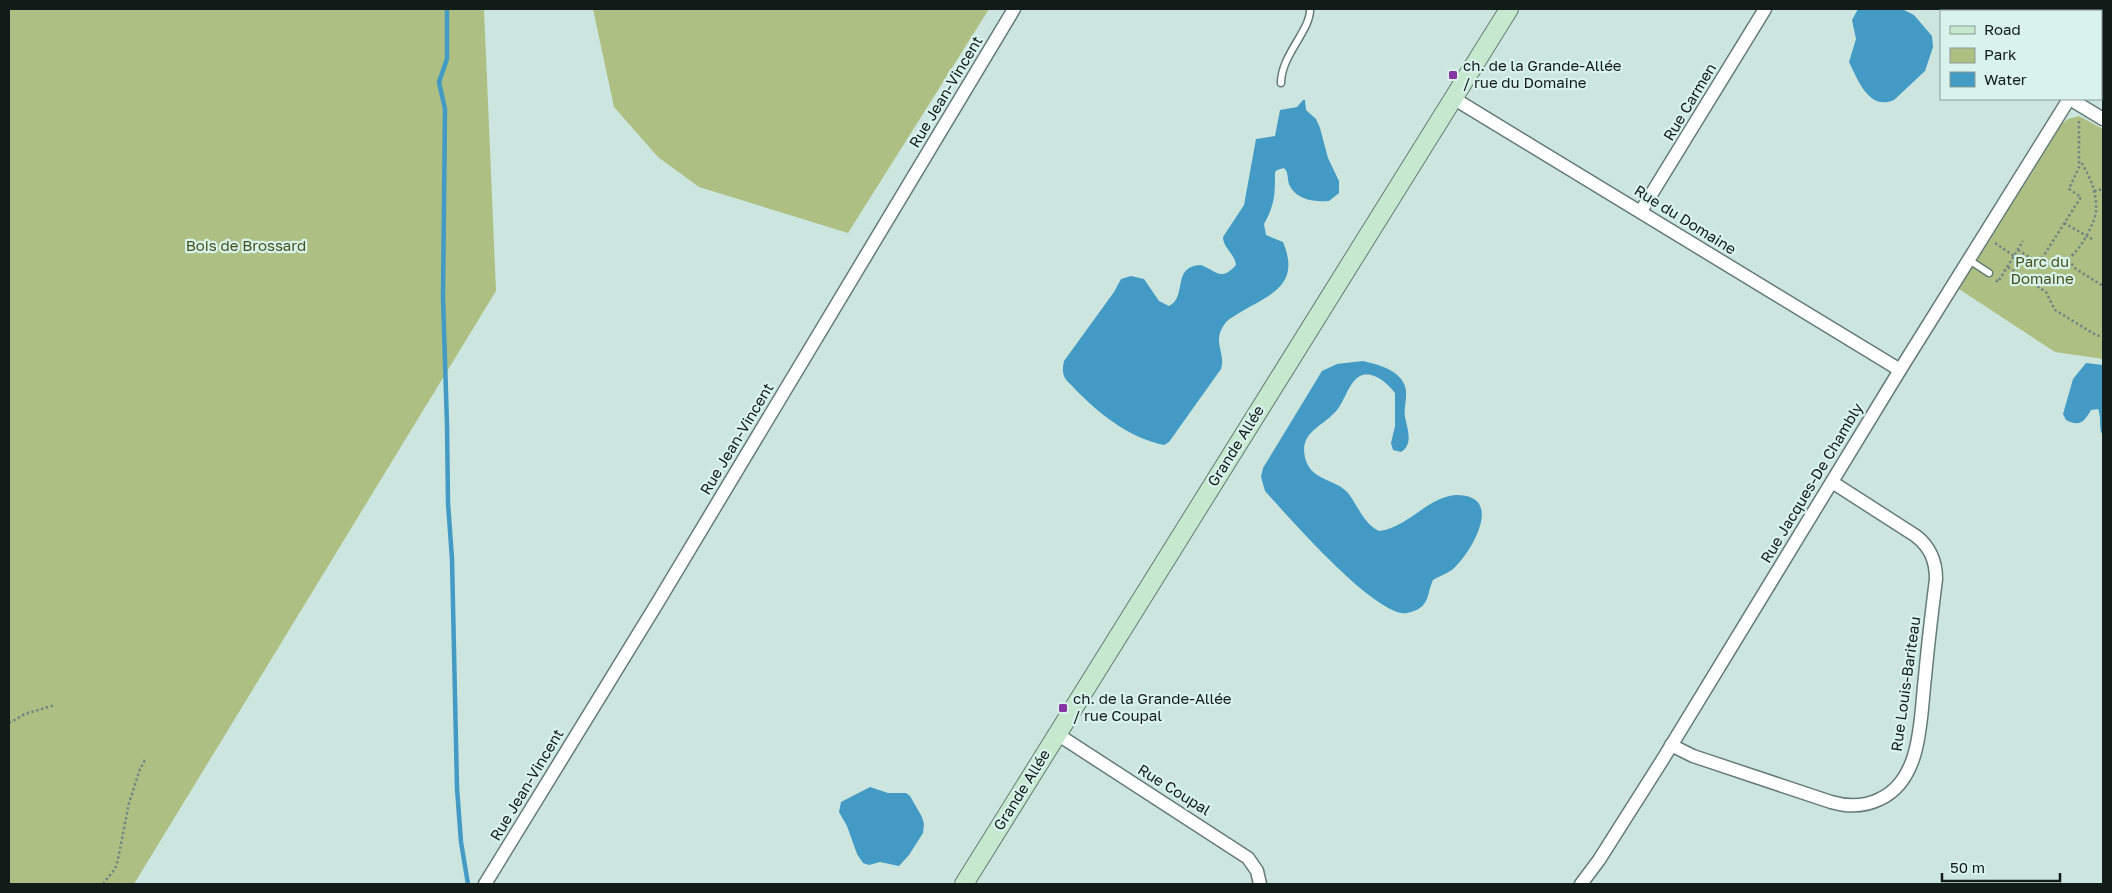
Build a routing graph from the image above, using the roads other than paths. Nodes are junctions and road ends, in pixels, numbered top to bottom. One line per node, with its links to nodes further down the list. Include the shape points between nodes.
1 (1014, 9): 17 (street, Rue Jean-Vincent)
2 (1310, 9): 5 (lane, via 1309,18 1284,63)
3 (1509, 9): 6 (street, Grande Allée)
4 (1765, 9): 10 (street, Rue Carmen)
5 (1281, 83)
6 (1453, 98): 10 (street, Rue du Domaine); 15 (street, Grande Allée)
7 (2068, 100): 11 (street, Rue Jacques-De Chambly)
8 (2071, 100): 9 (street)
9 (2103, 120)
10 (1641, 211): 13 (street, Rue du Domaine)
11 (1969, 260): 12 (lane); 13 (street, Rue Jacques-De Chambly)
12 (1990, 275)
13 (1900, 370): 14 (street, Rue Jacques-De Chambly)
14 (1832, 482): 16 (street, Rue Jacques-De Chambly); 16 (street, Rue Louis-Bariteau, via 1916,536 1934,560 1936,579 1918,734 1913,760 1906,775 1883,798 1846,806 1693,756)
15 (1057, 734): 18 (street, Grande Allée); 19 (street, Rue Coupal, via 1248,858 1257,871)
16 (1671, 745): 20 (street, Rue Jacques-De Chambly)
17 (485, 884)
18 (964, 884)
19 (1260, 884)
20 (1581, 884)

